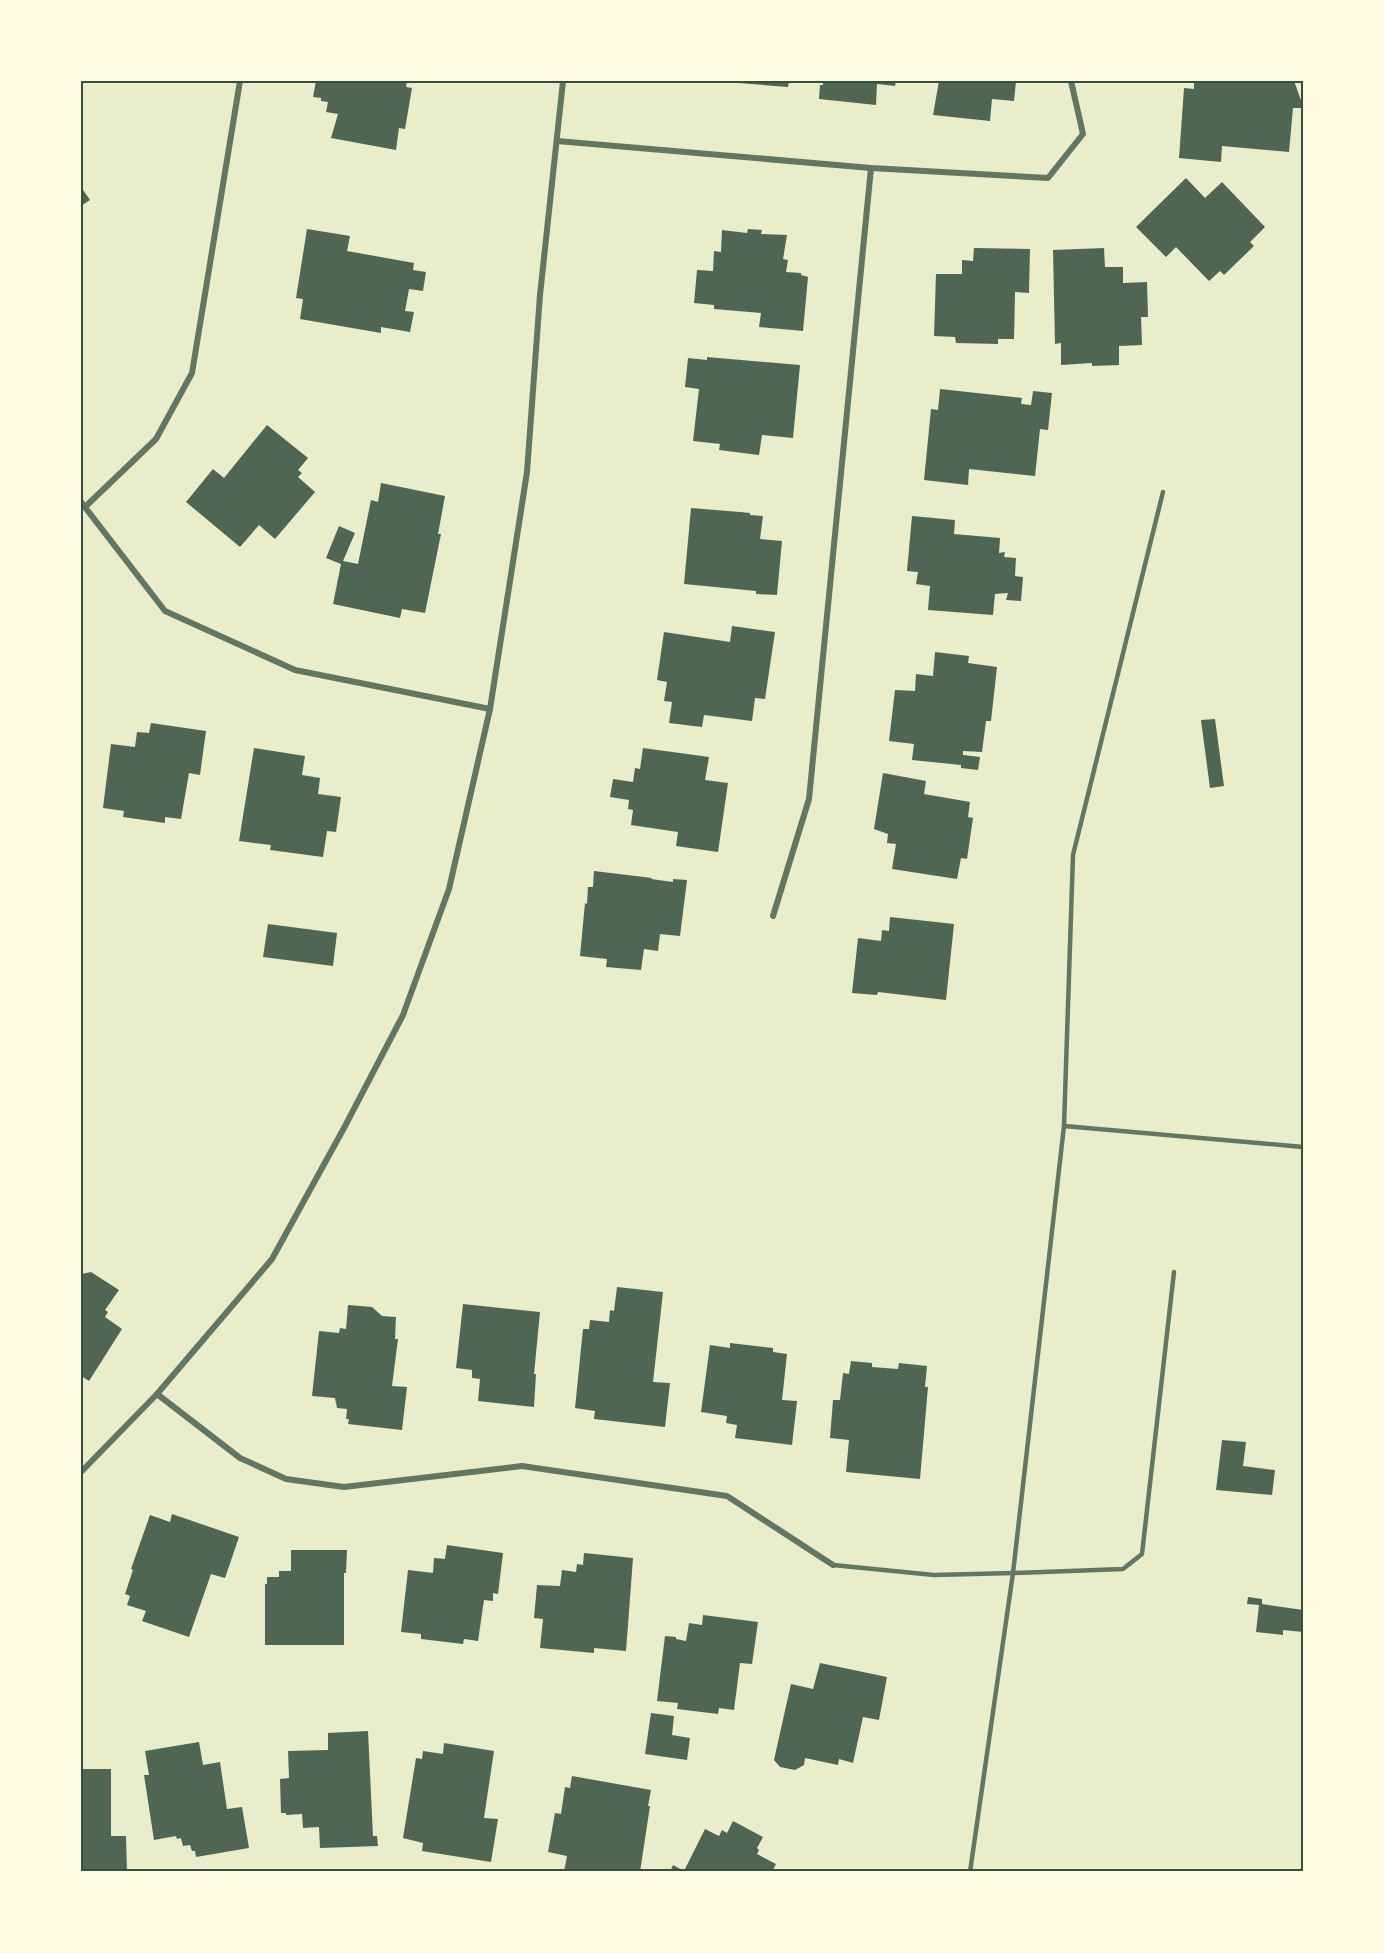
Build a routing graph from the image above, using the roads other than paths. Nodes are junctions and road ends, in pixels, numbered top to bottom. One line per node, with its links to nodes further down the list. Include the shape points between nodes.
1 (240, 81): 7 (street, via 192,373 156,439)
2 (564, 81): 4 (street)
3 (1071, 81): 5 (street, via 1083,134 1048,178)
4 (557, 141): 5 (street); 8 (street, via 540,295 527,472)
5 (871, 168): 9 (street, via 809,799)
6 (1163, 492): 10 (lane, via 1073,855)
7 (83, 504): 8 (street, via 165,611 295,670)
8 (490, 709): 13 (street, via 449,890 403,1015 272,1259)
9 (773, 916)
10 (1064, 1126): 11 (lane); 16 (lane)
11 (1303, 1148)
12 (1174, 1272): 16 (lane, via 1142,1554 1123,1569)
13 (157, 1394): 14 (street); 15 (street, via 240,1458 286,1479 344,1487 522,1466 727,1496)
14 (81, 1472)
15 (833, 1566): 16 (lane, via 934,1575)
16 (1012, 1573): 17 (lane)
17 (970, 1872)

